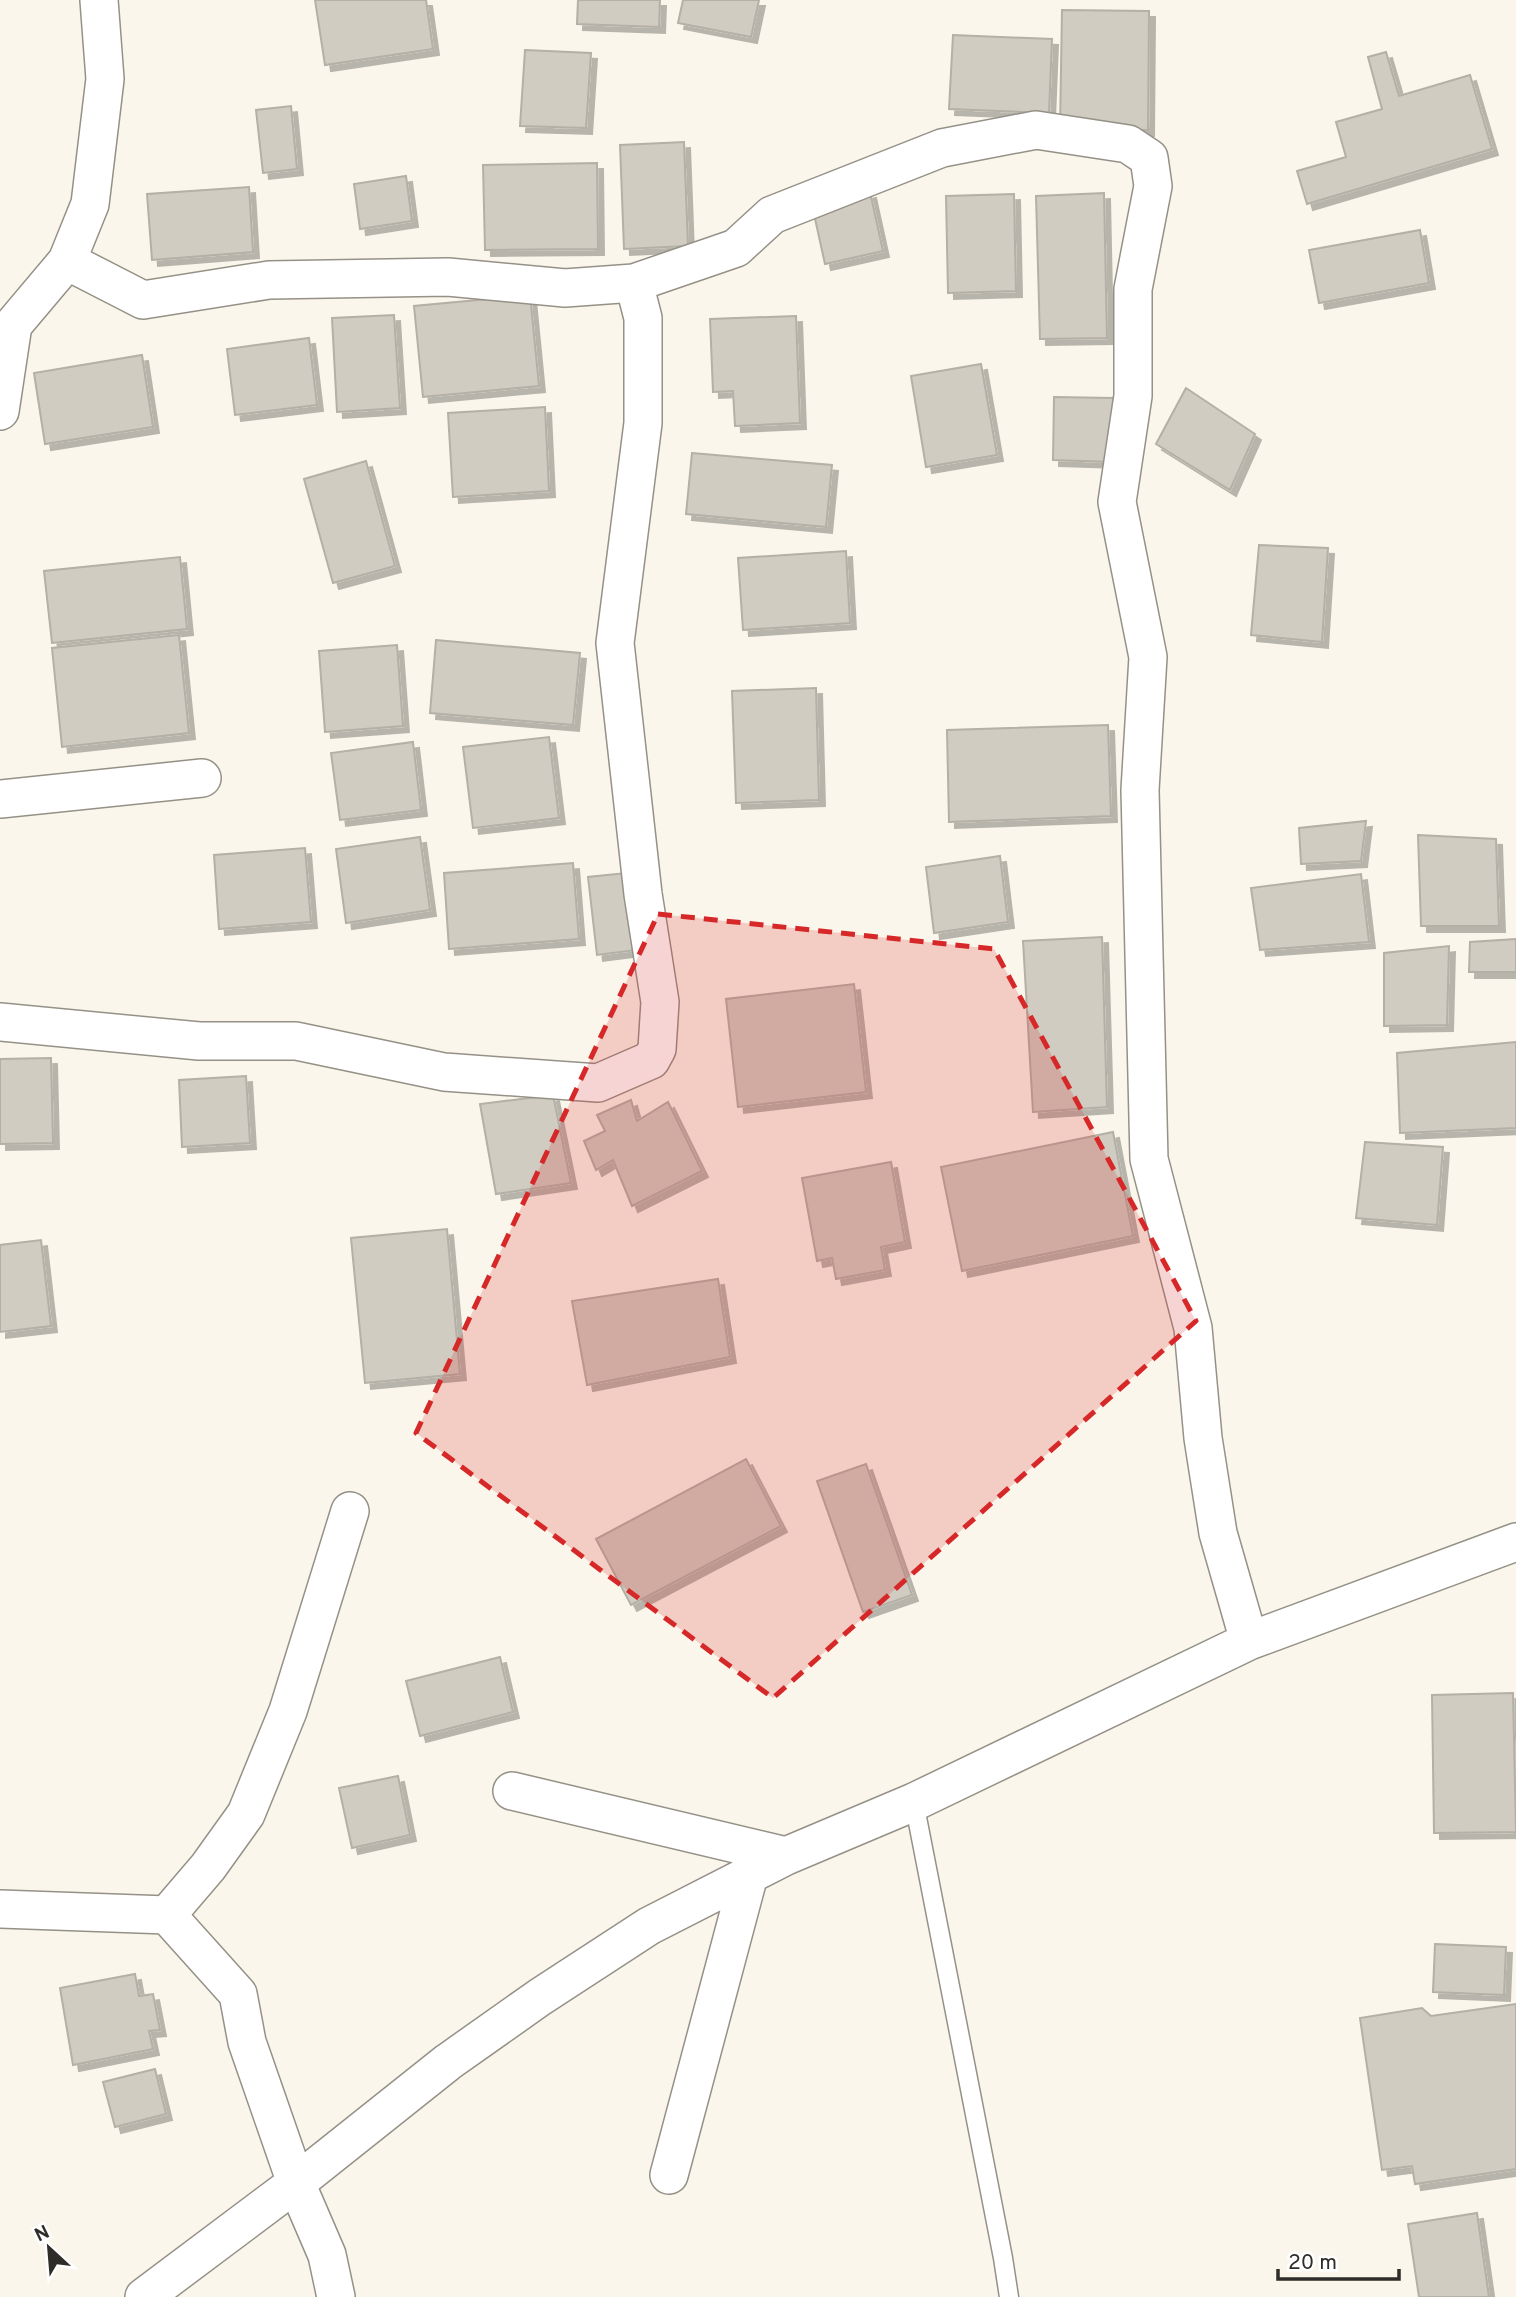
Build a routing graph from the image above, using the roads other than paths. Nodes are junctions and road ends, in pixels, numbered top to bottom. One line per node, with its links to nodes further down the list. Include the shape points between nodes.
1 (99, 0): 2 (street, via 105,79 90,204)
2 (67, 261): 3 (street, via 144,300 268,281 448,277 565,288); 4 (street, via 13,325)
3 (634, 283): 7 (street, via 643,318 643,424 615,643 660,1002 657,1049 651,1060 598,1083 444,1072 296,1041 199,1041); 10 (street, via 736,248 772,215 942,148 1036,130 1128,144 1149,158 1153,186 1133,289 1133,396 1117,502 1149,657 1140,790 1149,1159 1193,1328 1218,1533)
4 (0, 411)
5 (202, 778): 6 (street)
6 (0, 799)
7 (0, 1022)
8 (350, 1511): 16 (street, via 288,1711 246,1814)
9 (1506, 1554): 10 (street)
10 (1249, 1641): 12 (street)
11 (512, 1791): 13 (street)
12 (914, 1802): 13 (street); 21 (lane)
13 (786, 1856): 14 (street)
14 (749, 1875): 17 (street); 18 (street, via 649,1926 540,1997)
15 (0, 1909): 16 (street)
16 (167, 1915): 18 (street, via 238,1994 247,2042)
17 (669, 2175)
18 (296, 2183): 19 (street); 20 (street, via 327,2255)
19 (144, 2297)
20 (336, 2297)
21 (1009, 2297)

